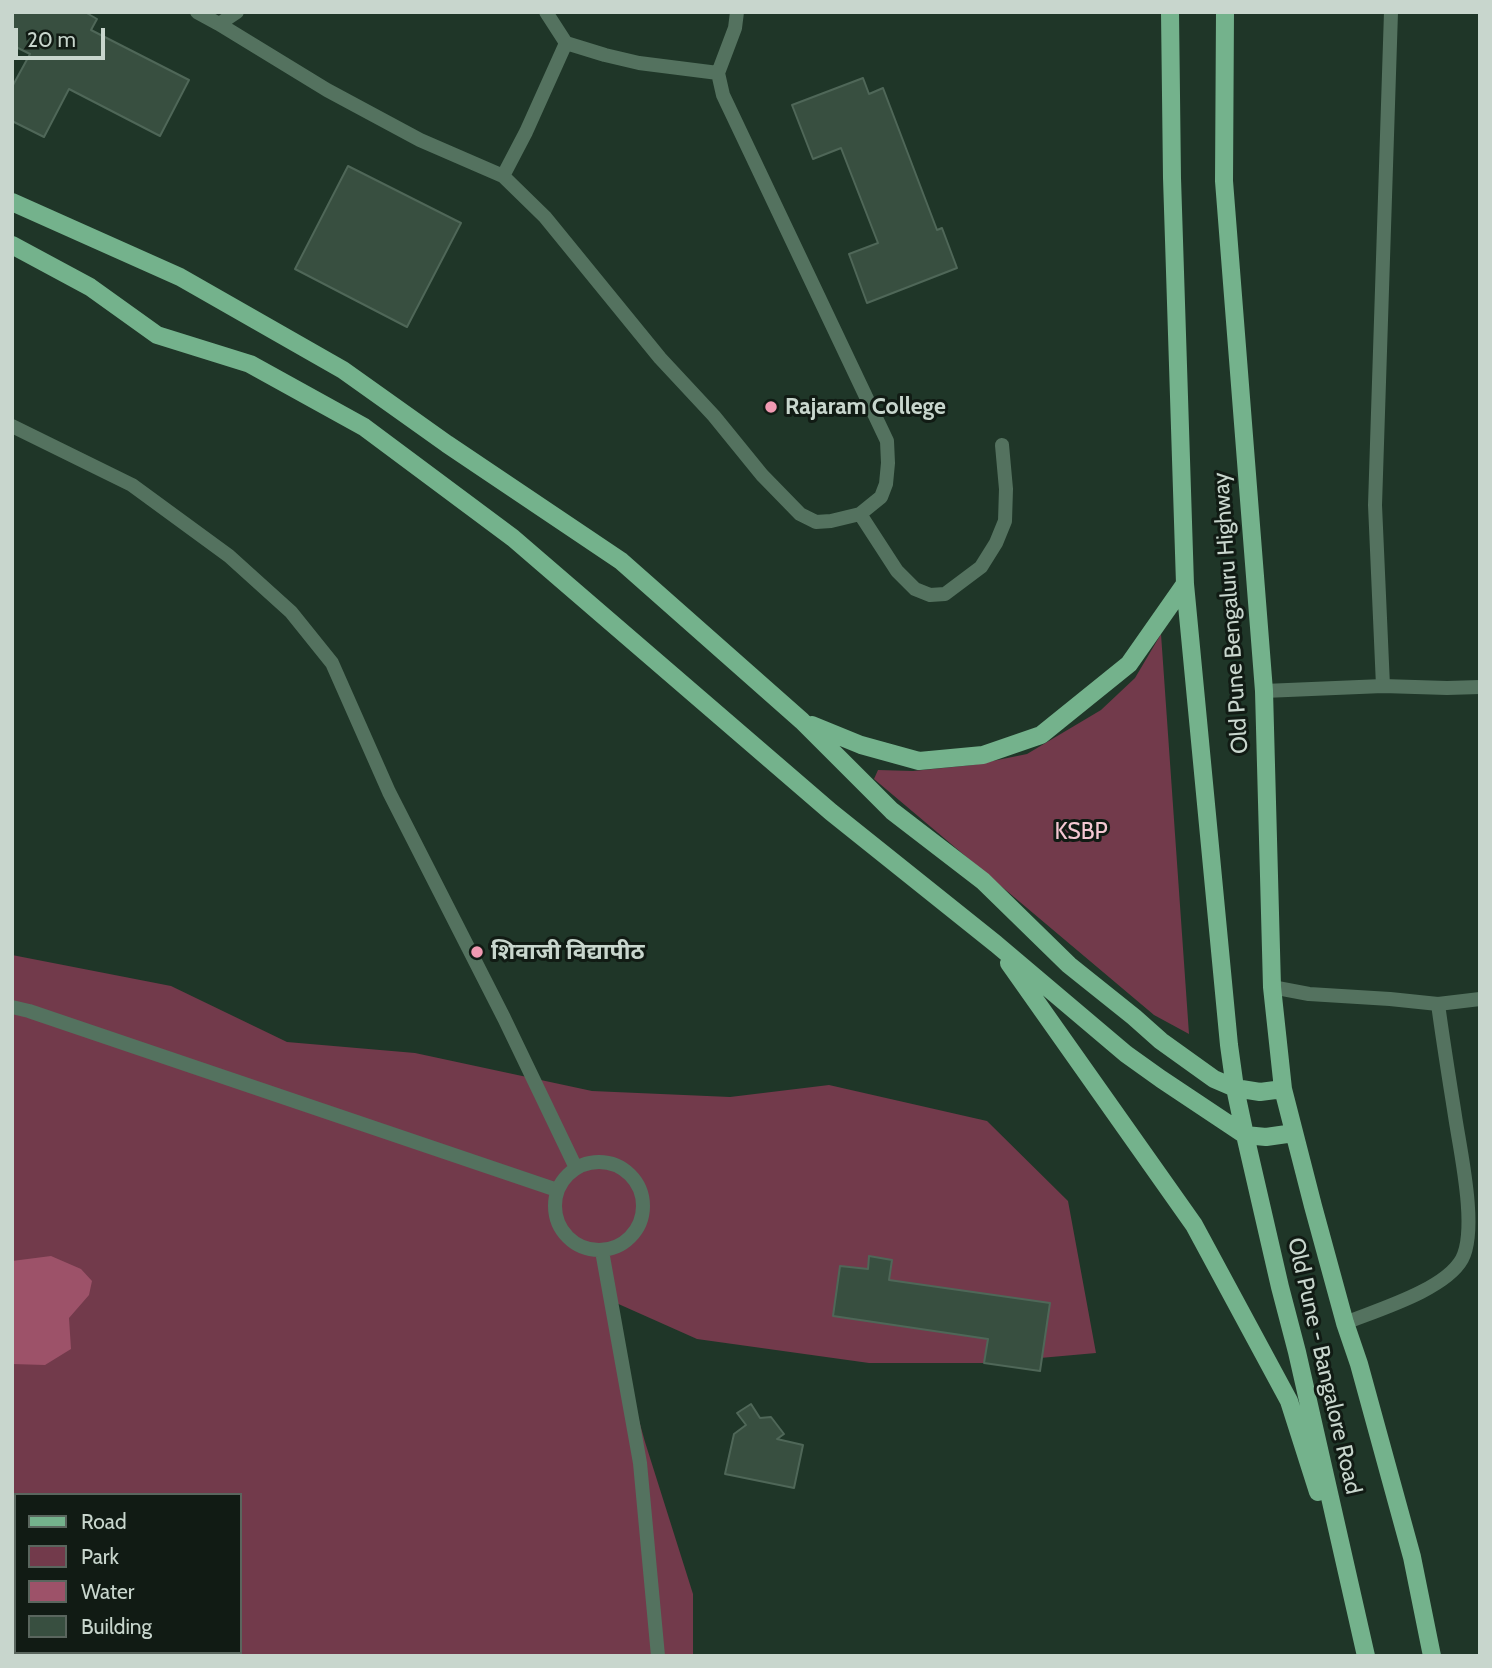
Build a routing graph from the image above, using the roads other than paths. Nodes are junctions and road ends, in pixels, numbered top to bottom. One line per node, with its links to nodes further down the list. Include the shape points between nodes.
1 (197, 12): 8 (street)
2 (237, 12): 8 (street)
3 (546, 12): 9 (street)
4 (737, 12): 10 (street)
5 (1170, 12): 17 (main road, Old Pune Bengaluru Highway)
6 (1225, 12): 20 (main road, Old Pune Bengaluru Highway, via 1224,181)
7 (1391, 12): 18 (street, via 1375,505)
8 (219, 24): 11 (street, via 420,140)
9 (566, 43): 10 (street, via 639,63); 11 (street)
10 (718, 73): 16 (street, via 723,94 887,441 886,484 881,497)
11 (503, 176): 16 (street, via 545,217 660,358 800,514 816,522)
12 (12, 202): 21 (main road, via 180,277 343,370 621,561)
13 (12, 245): 22 (main road, via 90,287 157,335 250,364 364,427 513,538 831,812)
14 (12, 426): 31 (street, via 132,485 229,556 291,612 332,663 389,792)
15 (1002, 445): 16 (street, via 1005,521 981,567 945,594 915,589)
16 (860, 514)
17 (1185, 584): 21 (main road, via 1129,664 1041,735 983,755 919,761 861,745); 27 (main road, Old Pune Bengaluru Highway)
18 (1383, 687): 19 (street); 20 (street)
19 (1480, 687)
20 (1264, 691): 23 (main road, Old Pune Bengaluru Highway)
21 (802, 721): 27 (main road, via 892,811 983,881 1069,965 1190,1063)
22 (996, 944): 30 (main road, via 1126,1054); 37 (main road, via 1194,1225 1289,1401)
23 (1272, 987): 25 (street); 28 (main road, Old Pune Bengaluru Highway)
24 (1480, 999): 25 (street)
25 (1438, 1004): 34 (street)
26 (12, 1007): 32 (street)
27 (1235, 1088): 28 (main road); 30 (main road, Old Pune - Bangalore Road)
28 (1283, 1089): 29 (main road, Old Pune Bengaluru Highway)
29 (1294, 1133): 30 (main road); 33 (main road, Old Pune Bengaluru Highway)
30 (1245, 1135): 37 (main road, Old Pune - Bangalore Road)
31 (576, 1168): 32 (street); 35 (street, via 605,1162 630,1175 639,1187 643,1215 638,1228 617,1247)
32 (557, 1190): 35 (street, via 556,1220 563,1233 587,1249)
33 (1313, 1206): 36 (main road, Old Pune - Bangalore Road)
34 (1473, 1242): 36 (street, via 1445,1278)
35 (602, 1251): 38 (street, via 640,1463)
36 (1345, 1323): 40 (main road, Old Pune - Bangalore Road, via 1412,1557)
37 (1358, 1619): 39 (main road, Old Pune - Bangalore Road)
38 (659, 1656)
39 (1366, 1656)
40 (1432, 1656)

